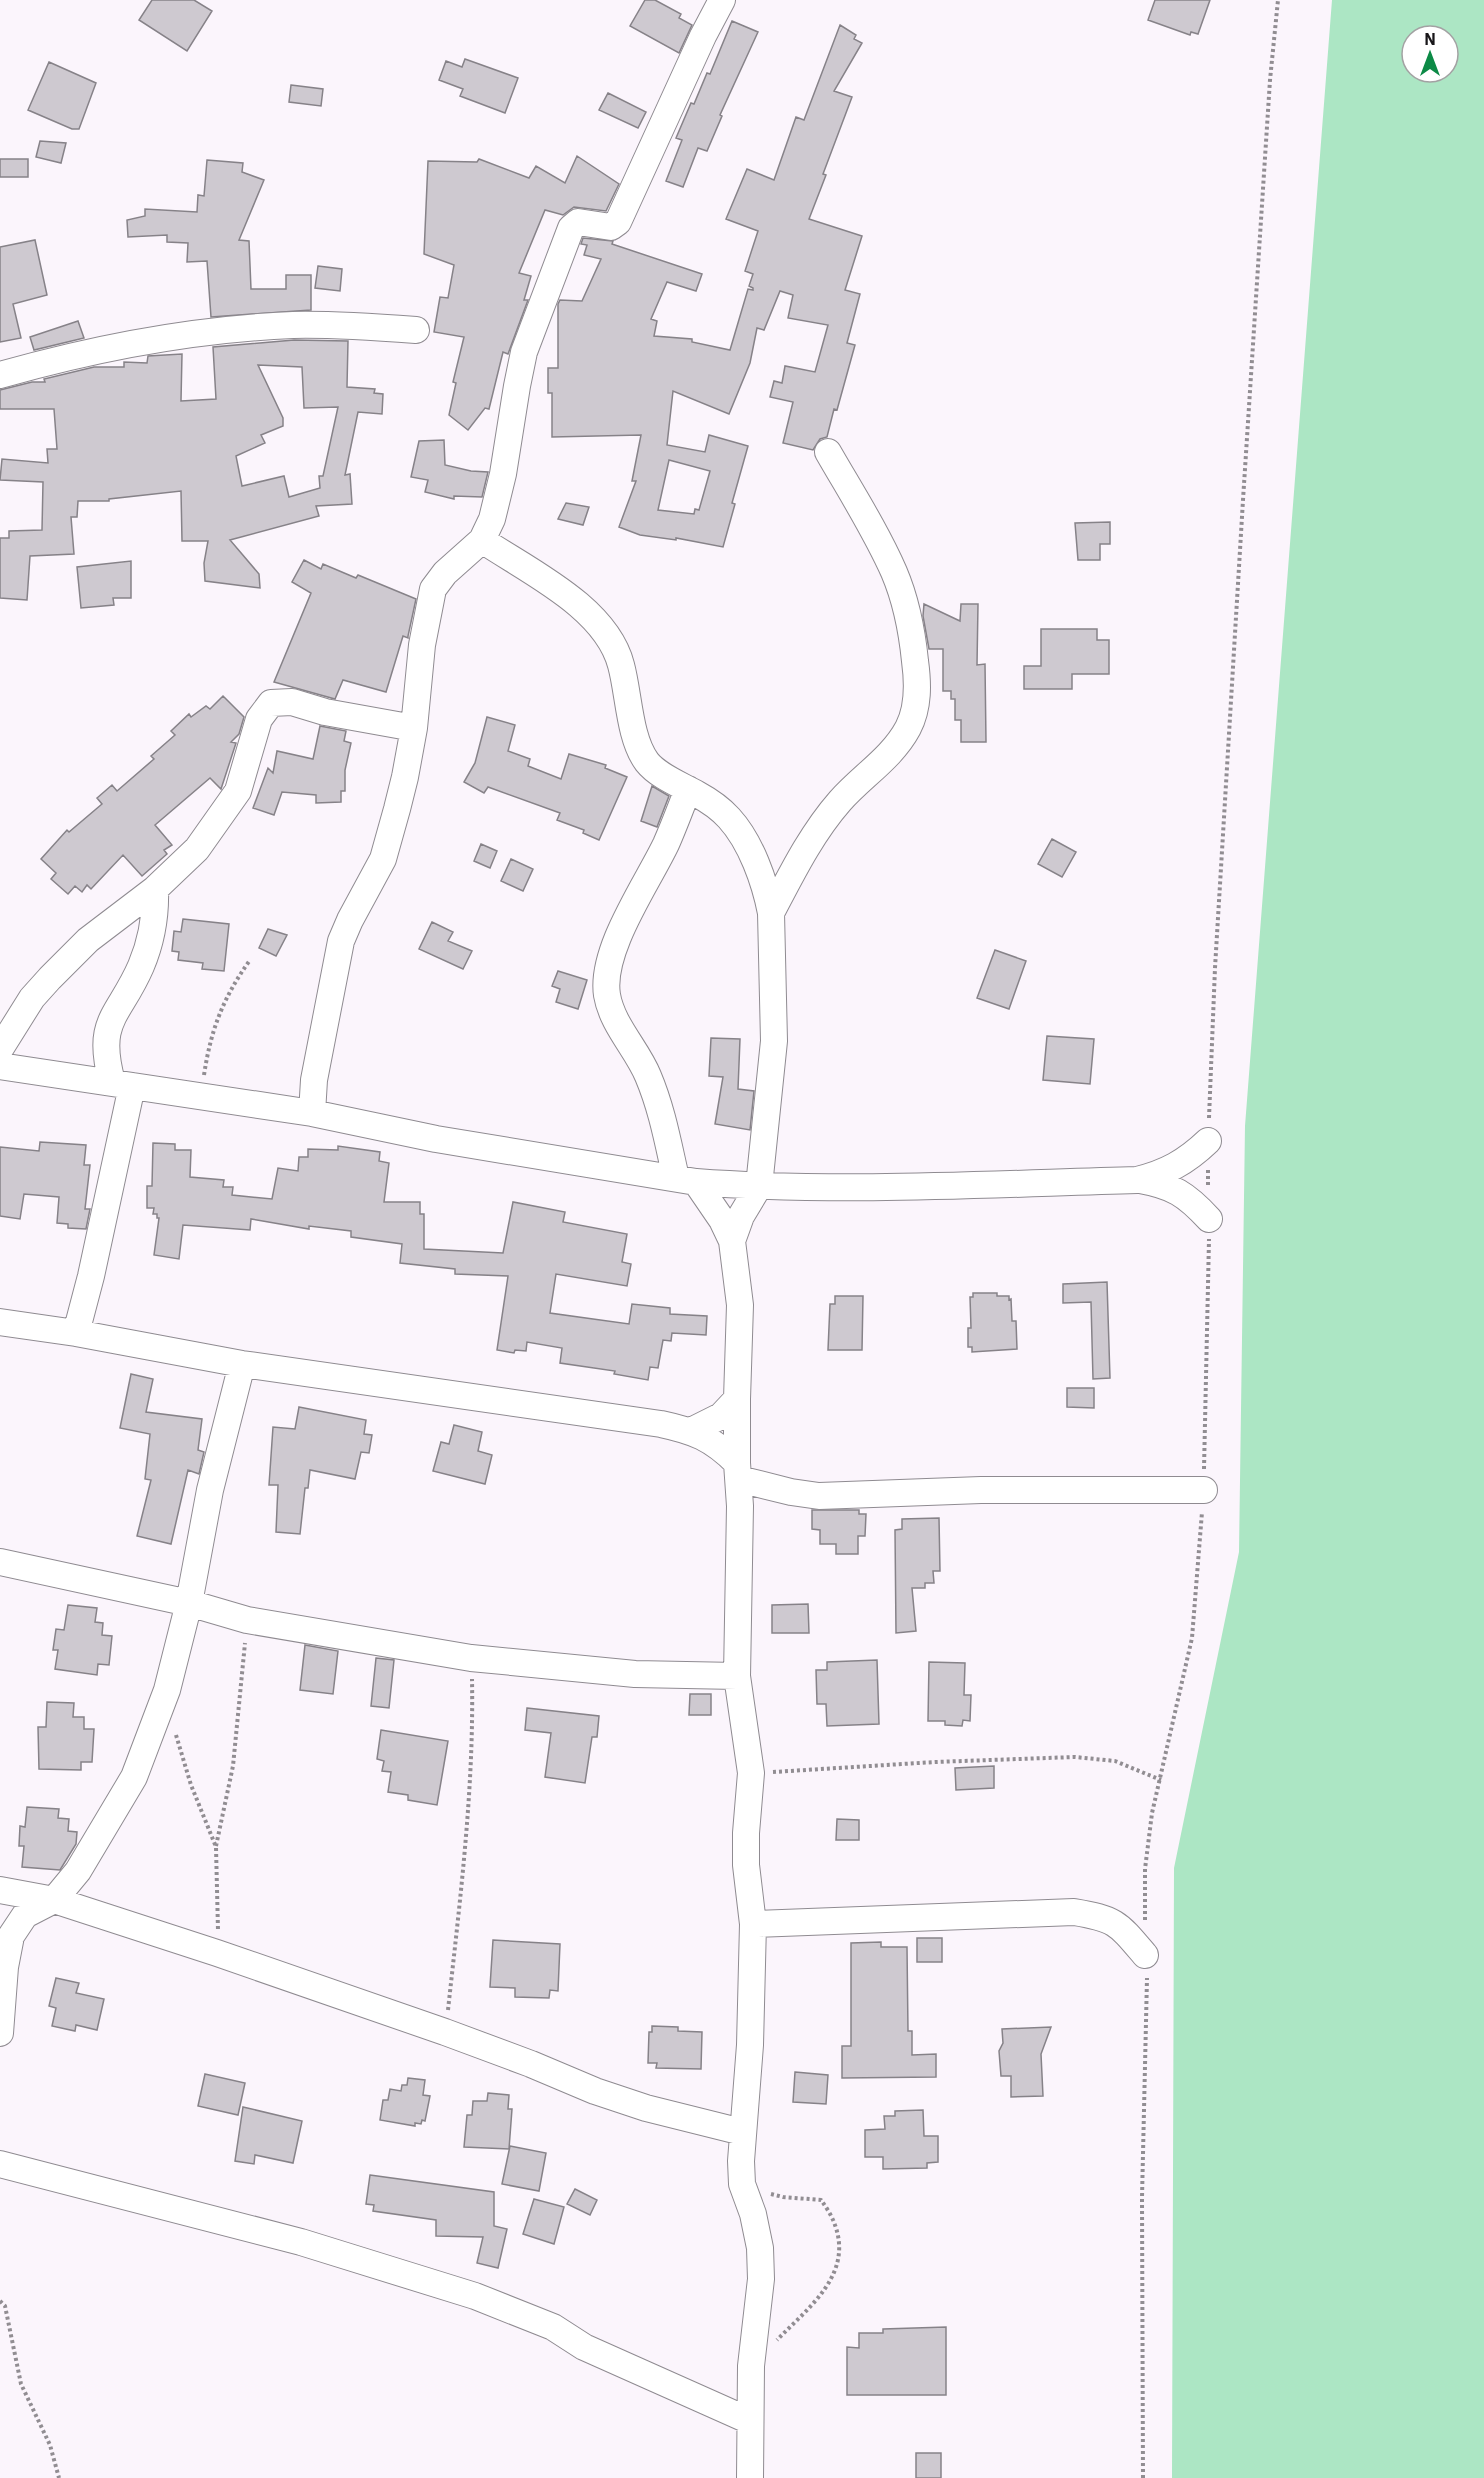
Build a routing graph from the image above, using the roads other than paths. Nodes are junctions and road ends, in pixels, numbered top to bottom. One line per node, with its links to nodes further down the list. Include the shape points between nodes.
1 (722, 0): 5 (street, via 618,222 611,227 585,221 571,228 524,352 496,504)
2 (416, 330): 3 (street, via 342,325 204,333 85,353)
3 (0, 375)
4 (828, 452): 9 (street, via 894,572 913,640 916,704 908,727 890,752 840,800 816,833)
5 (482, 540): 6 (street, via 433,589 422,645); 7 (street, via 576,603 595,621 621,663 637,741 647,763)
6 (414, 728): 8 (street, via 292,702 271,703 258,719 238,790 197,849); 13 (street, via 383,859 341,941 314,1080)
7 (688, 789): 9 (street, via 730,818 760,875); 15 (street, via 666,844 616,944 607,981 607,996 615,1017 648,1074)
8 (155, 889): 10 (street, via 88,940 50,978 32,998); 12 (street, via 152,939 105,1038 106,1054)
9 (771, 913): 17 (street, via 774,1041)
10 (0, 1049)
11 (0, 1066): 12 (street)
12 (122, 1084): 13 (street); 21 (street, via 91,1276)
13 (312, 1113): 15 (street, via 436,1139)
14 (1208, 1140): 16 (street, via 1177,1166)
15 (686, 1180): 17 (street); 19 (street, via 722,1220)
16 (1137, 1180): 17 (street); 18 (street, via 1178,1190)
17 (759, 1186): 19 (street)
18 (1209, 1219)
19 (732, 1241): 23 (street, via 740,1305)
20 (0, 1322): 21 (street)
21 (76, 1333): 22 (street)
22 (242, 1364): 24 (street); 28 (street, via 210,1490)
23 (737, 1398): 24 (street, via 721,1416); 25 (street)
24 (691, 1431): 25 (street, via 714,1443)
25 (738, 1471): 26 (street, via 791,1492 819,1496 981,1490); 29 (street)
26 (1204, 1490)
27 (0, 1562): 28 (street)
28 (189, 1603): 29 (street, via 247,1620 471,1658 634,1674); 31 (street, via 167,1690 134,1777 78,1871)
29 (737, 1676): 32 (street, via 751,1773 746,1865)
30 (0, 1890): 31 (street)
31 (54, 1900): 34 (street, via 25,1915 11,1936); 35 (street, via 445,2032 626,2101)
32 (753, 1924): 33 (street, via 1074,1912 1106,1918); 35 (street, via 750,2045)
33 (1145, 1955)
34 (0, 2033)
35 (742, 2132): 37 (street, via 742,2184 760,2248)
36 (0, 2164): 37 (street, via 414,2275 553,2327 584,2347)
37 (750, 2421): 38 (street)
38 (750, 2478)

